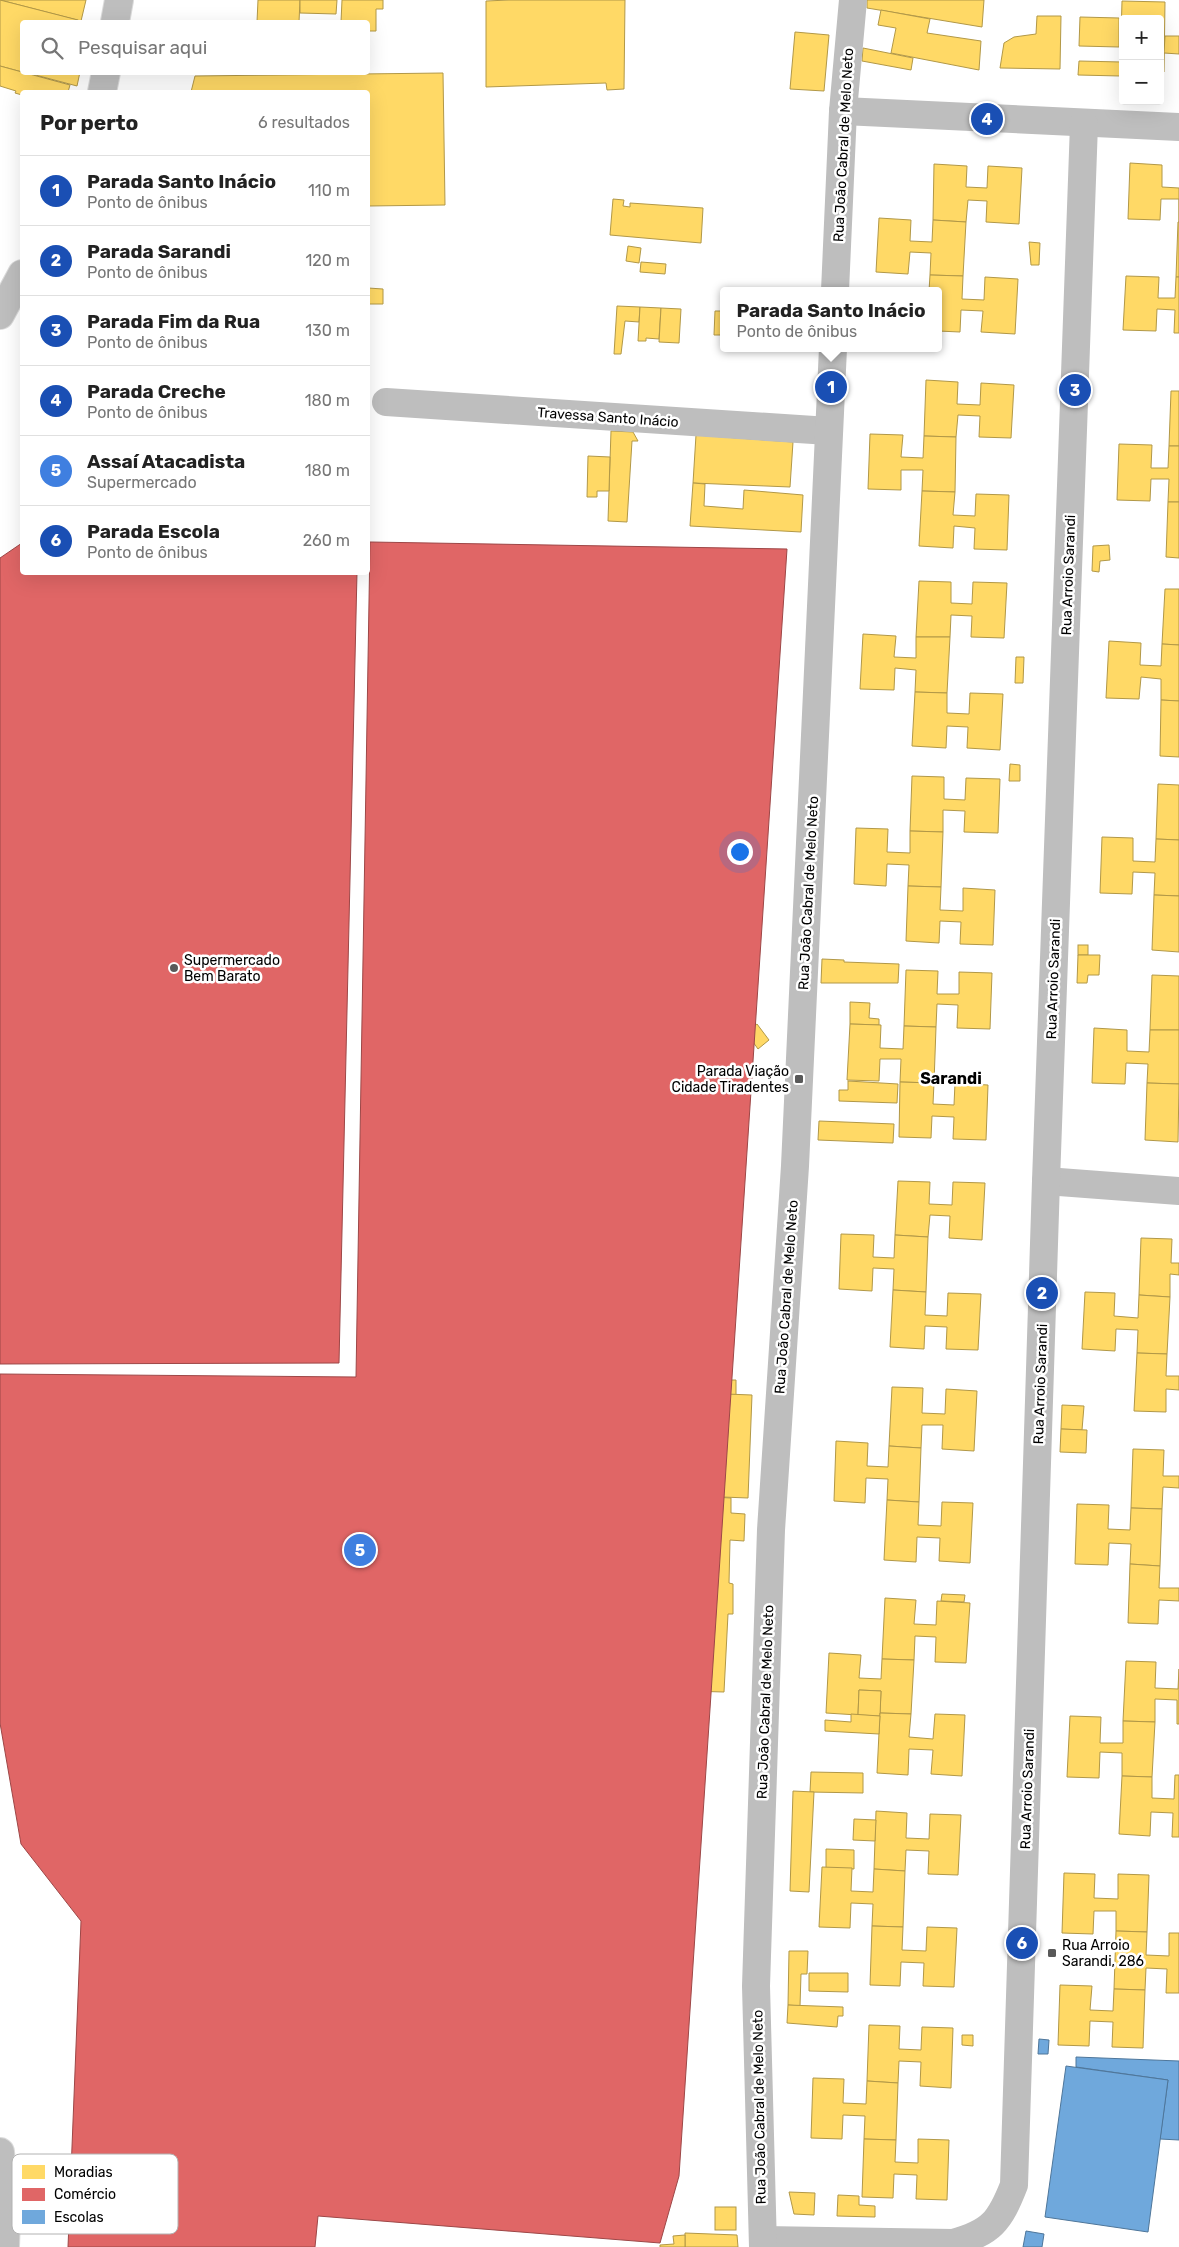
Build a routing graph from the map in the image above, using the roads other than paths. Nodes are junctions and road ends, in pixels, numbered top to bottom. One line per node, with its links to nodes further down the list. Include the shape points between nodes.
1 (119, 0): 3 (street)
2 (854, 0): 6 (street, Rua João Cabral de Melo Neto)
3 (115, 20)
4 (105, 75): 5 (street)
5 (102, 90)
6 (843, 111): 7 (street); 10 (street, Rua João Cabral de Melo Neto)
7 (1084, 124): 8 (street); 15 (street, Rua Arroio Sarandi)
8 (1179, 127)
9 (20, 278): 11 (street)
10 (835, 287)
11 (0, 315)
12 (833, 352): 14 (street, Rua João Cabral de Melo Neto)
13 (386, 402): 14 (street, Travessa Santo Inácio)
14 (829, 431): 18 (street, Rua João Cabral de Melo Neto, via 795,1166 770,1540 756,1986)
15 (1046, 1181): 16 (street); 18 (street, Rua Arroio Sarandi, via 1014,2185 998,2220 976,2237 953,2243)
16 (1179, 1190)
17 (0, 2152): 19 (street, via 6,2216)
18 (763, 2244)
19 (5, 2247)

